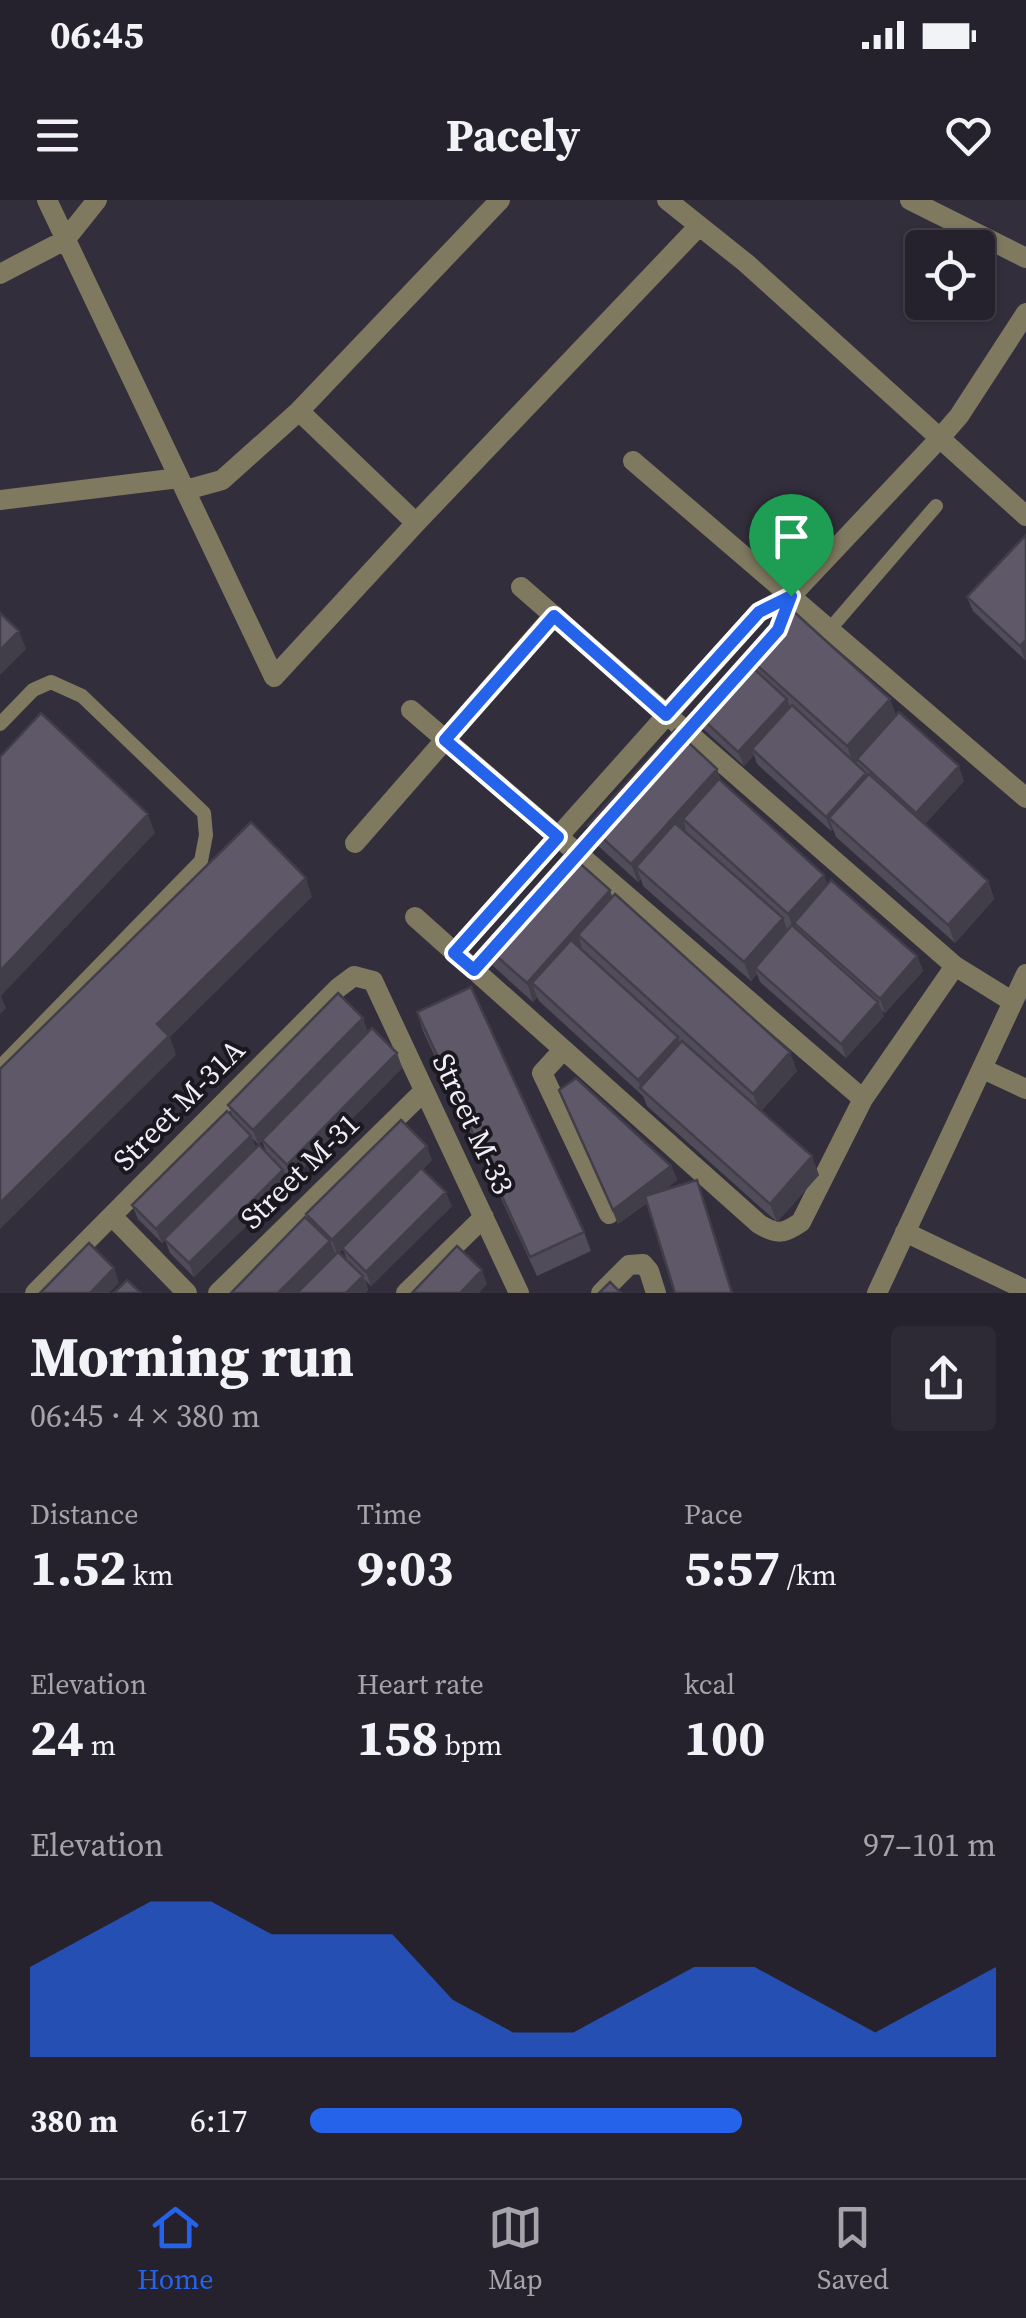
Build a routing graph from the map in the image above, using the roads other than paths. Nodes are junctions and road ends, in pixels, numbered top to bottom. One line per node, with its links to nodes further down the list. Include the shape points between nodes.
1 (47, 200): 8 (street)
2 (97, 200): 8 (street)
3 (500, 200): 12 (street)
4 (667, 200): 7 (street)
5 (910, 200): 6 (street)
6 (953, 209): 9 (street)
7 (699, 226): 13 (street); 19 (street)
8 (65, 240): 10 (street); 15 (street)
9 (1026, 258)
10 (0, 274)
11 (1026, 313): 13 (street)
12 (299, 411): 15 (street, via 222,480); 19 (street)
13 (939, 439): 18 (street); 21 (street)
14 (633, 460): 21 (street)
15 (182, 484): 16 (street); 19 (street, via 274,677)
16 (0, 500)
17 (936, 506): 23 (lane)
18 (1026, 516)
19 (416, 523)
20 (521, 587): 22 (street)
21 (791, 596): 23 (street); 24 (street); 26 (street, via 759,612)
22 (554, 616): 26 (street); 28 (street)
23 (830, 629): 29 (street)
24 (778, 630)
25 (410, 710): 28 (street)
26 (666, 715): 30 (street); 34 (street)
27 (0, 724): 39 (lane, via 33,690 52,682 82,696 204,812 206,835 201,862)
28 (445, 740): 30 (street); 31 (street)
29 (1026, 798)
30 (558, 837): 33 (street); 43 (street)
31 (355, 843)
32 (414, 917): 33 (street)
33 (454, 953): 38 (street, via 480,963)
34 (955, 966): 37 (street); 43 (street)
35 (1026, 974): 37 (street)
36 (373, 981): 42 (street, Street M-33); 45 (street, Street M-31A, via 354,976 338,988)
37 (1013, 1002): 40 (street)
38 (563, 1050): 43 (street, via 771,1232 788,1232 801,1222); 44 (street, via 542,1073)
39 (0, 1067)
40 (983, 1068): 41 (street); 47 (street)
41 (1026, 1089)
42 (424, 1091): 46 (street, Street M-33); 51 (street, Street M-31)
43 (863, 1099)
44 (609, 1214)
45 (112, 1216): 49 (street, Street M-31A); 50 (street)
46 (484, 1217): 52 (street); 53 (street, Street M-33)
47 (905, 1232): 48 (street); 56 (street)
48 (1026, 1290)
49 (35, 1293)
50 (187, 1293)
51 (218, 1293)
52 (406, 1293)
53 (518, 1293)
54 (601, 1293): 55 (street, via 629,1265 643,1264)
55 (656, 1293)
56 (877, 1293)

